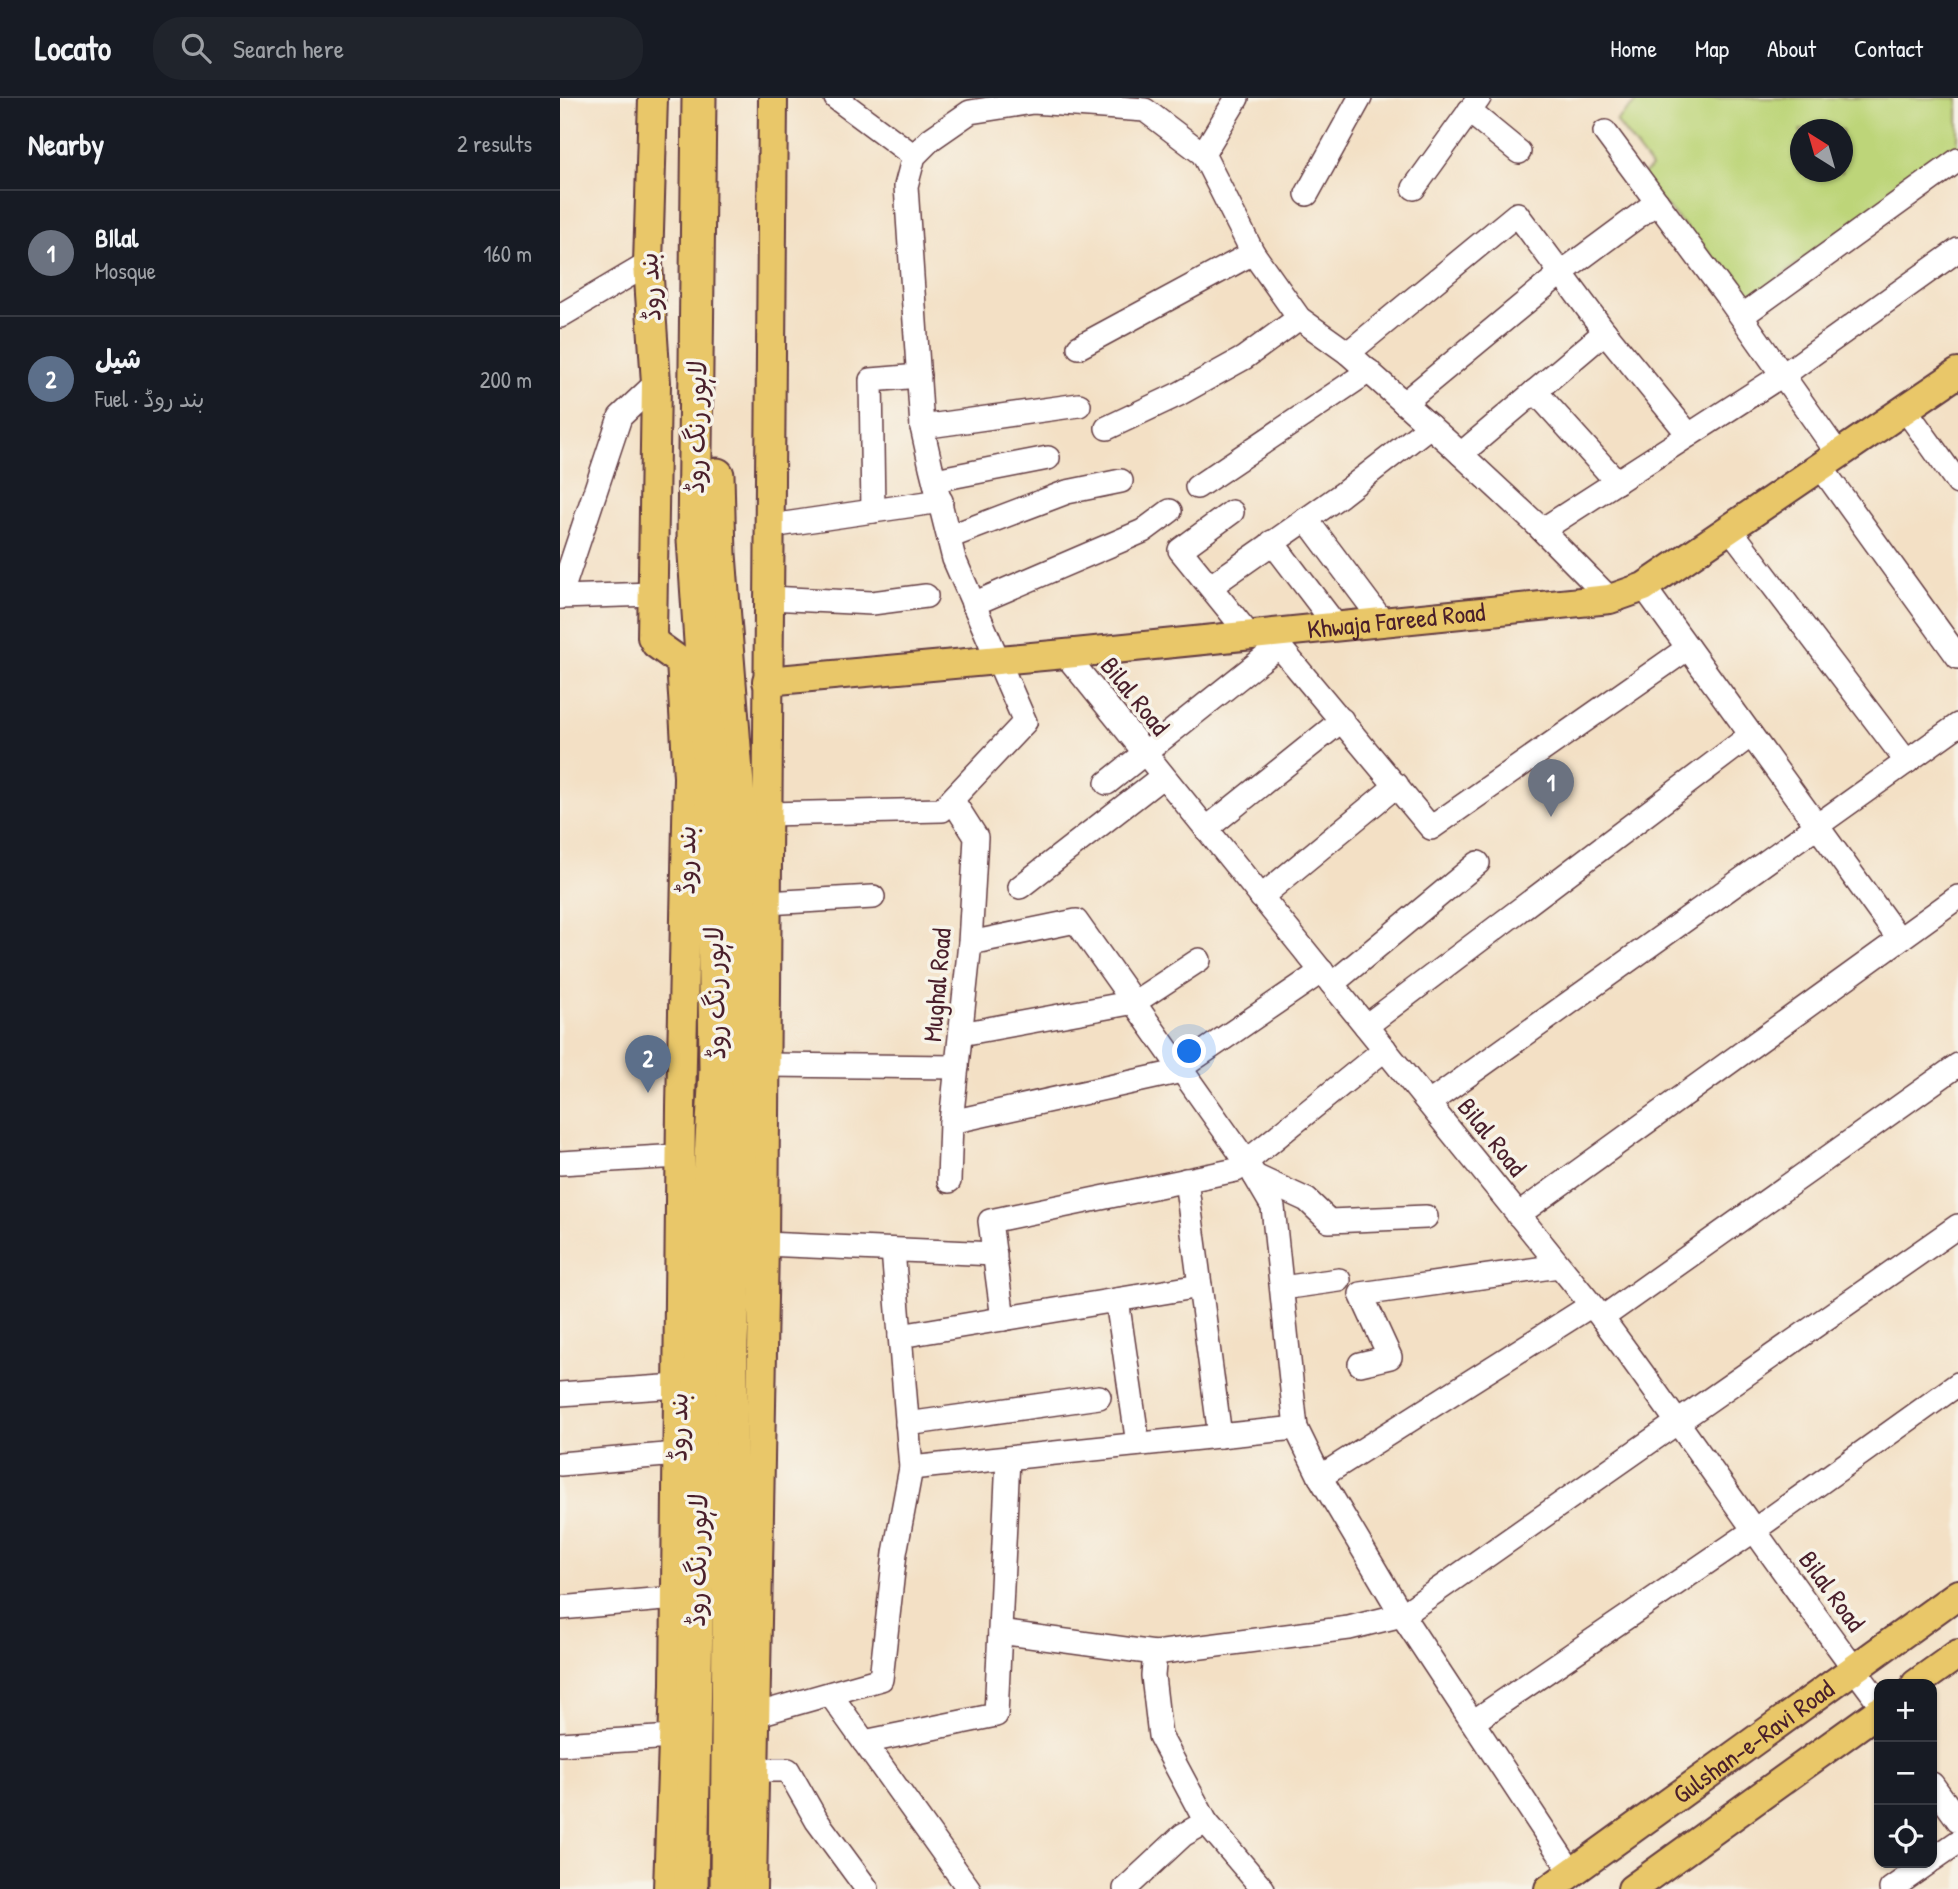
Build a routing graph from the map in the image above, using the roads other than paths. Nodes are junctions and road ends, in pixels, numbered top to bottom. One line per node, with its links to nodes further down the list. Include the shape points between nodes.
1 (653, 98): 19 (main road, بند روڈ)
2 (699, 98): 82 (highway, لاہور رنگ روڈ, via 694,540 703,677)
3 (720, 98): 82 (highway, لاہور رنگ روڈ, via 716,475)
4 (774, 98): 52 (main road)
5 (836, 98): 12 (street)
6 (1237, 98): 11 (street)
7 (1360, 98): 15 (street)
8 (1474, 105): 10 (street); 14 (street)
9 (1605, 132): 16 (street)
10 (1519, 152)
11 (1203, 154): 12 (street, via 1145,110 1033,103 970,112); 18 (street)
12 (914, 156): 30 (street, via 906,186)
13 (1958, 160): 22 (street)
14 (1414, 188)
15 (1307, 194)
16 (1657, 202): 20 (street); 22 (street)
17 (1958, 250): 29 (street)
18 (1253, 253): 23 (street); 25 (street)
19 (648, 264): 21 (street); 31 (main road, بند روڈ)
20 (1561, 273): 24 (street); 26 (street, via 1517,214); 33 (street)
21 (560, 316)
22 (1742, 316): 29 (street)
23 (1299, 318): 26 (street); 38 (street, via 1244,358)
24 (1605, 332): 32 (street); 39 (street)
25 (1079, 347)
26 (1348, 353): 27 (street)
27 (1369, 371): 33 (street); 46 (street)
28 (1958, 373): 35 (main road, Khwaja Fareed Road)
29 (1783, 374): 39 (street); 42 (street)
30 (919, 376): 37 (street); 48 (street, via 871,380)
31 (656, 383): 59 (main road, بند روڈ); 61 (street, via 620,416)
32 (1535, 391): 40 (street); 44 (street)
33 (1404, 403): 36 (street)
34 (1079, 405): 37 (street)
35 (1905, 409): 42 (main road, Khwaja Fareed Road); 45 (street)
36 (1430, 426): 40 (street); 51 (street)
37 (922, 427): 47 (street)
38 (1107, 428)
39 (1689, 435): 44 (street)
40 (1461, 454): 54 (street)
41 (1048, 458): 47 (street)
42 (1830, 461): 53 (main road, Khwaja Fareed Road); 70 (street)
43 (1121, 481): 55 (street, via 1067,492)
44 (1617, 482): 54 (street)
45 (1958, 483)
46 (1197, 487)
47 (938, 491): 48 (street); 55 (street)
48 (873, 511): 52 (street)
49 (1170, 511): 64 (street, via 1143,531)
50 (1232, 512): 57 (street, via 1180,550)
51 (1306, 519): 56 (street); 65 (street)
52 (771, 526): 62 (main road)
53 (1730, 529): 58 (main road, Khwaja Fareed Road); 77 (street)
54 (1542, 530): 63 (street)
55 (949, 537): 64 (street)
56 (1272, 542): 57 (street); 66 (street)
57 (1211, 586): 67 (street)
58 (1644, 587): 63 (main road, Khwaja Fareed Road); 68 (street)
59 (653, 594): 61 (street); 105 (main road, بند روڈ, via 652,637 681,662 688,777)
60 (926, 596): 62 (street, via 873,603)
61 (560, 597)
62 (769, 598): 72 (main road)
63 (1610, 599): 65 (main road, Khwaja Fareed Road)
64 (973, 604): 71 (street)
65 (1383, 622): 66 (main road, Khwaja Fareed Road)
66 (1337, 627): 67 (main road, Khwaja Fareed Road)
67 (1266, 638): 69 (main road, Khwaja Fareed Road); 73 (street); 76 (street)
68 (1688, 648): 75 (street); 80 (street, via 1430,828)
69 (1065, 654): 71 (main road, Khwaja Fareed Road); 76 (street, Bilal Road)
70 (1958, 657)
71 (999, 660): 72 (main road, Khwaja Fareed Road); 81 (street, via 1026,722)
72 (767, 681): 82 (main road)
73 (1342, 720): 80 (street); 84 (street)
74 (1958, 725): 77 (street)
75 (1751, 735): 83 (street); 96 (street)
76 (1144, 752): 78 (street, Bilal Road); 79 (street)
77 (1907, 762): 83 (street)
78 (1163, 776): 84 (street, Bilal Road); 86 (street)
79 (1107, 783)
80 (1396, 785): 88 (street)
81 (953, 801): 82 (street, via 942,810); 92 (street, Mughal Road, via 976,836)
82 (740, 813): 90 (main road); 167 (highway, لاہور رنگ روڈ, via 716,1069 701,1341); 168 (highway, لاہور رنگ روڈ, via 743,1071 732,1343)
83 (1816, 826): 91 (street); 103 (street)
84 (1206, 829): 88 (street, Bilal Road)
85 (1478, 863): 94 (street)
86 (1020, 887)
87 (873, 897): 90 (street)
88 (1261, 897): 94 (street, Bilal Road)
89 (1958, 898): 91 (street)
90 (766, 903): 99 (main road)
91 (1899, 939): 110 (street)
92 (970, 943): 95 (street, via 1076,921); 97 (street, Mughal Road)
93 (1199, 960): 95 (street)
94 (1327, 978): 96 (street, Bilal Road); 102 (street)
95 (1135, 1002): 97 (street); 102 (street)
96 (1366, 1026): 98 (street, Bilal Road)
97 (961, 1034): 101 (street, Mughal Road)
98 (1385, 1049): 103 (street, Bilal Road); 107 (street)
99 (765, 1065): 101 (street); 113 (main road)
100 (1958, 1065): 121 (street)
101 (957, 1067): 104 (street, Mughal Road)
102 (1181, 1067): 104 (street, via 1173,1073); 107 (street)
103 (1429, 1103): 110 (street, Bilal Road)
104 (951, 1122): 109 (street, Mughal Road)
105 (680, 1156): 106 (street); 126 (main road, بند روڈ)
106 (560, 1163)
107 (1251, 1169): 108 (street); 111 (street, via 1307,1200 1329,1221); 119 (street, via 1273,1207)
108 (1186, 1180): 115 (street, via 990,1220); 118 (street)
109 (949, 1181)
110 (1518, 1215): 116 (street, Bilal Road)
111 (1426, 1217)
112 (1958, 1226): 129 (street)
113 (764, 1244): 114 (street); 151 (main road)
114 (892, 1250): 115 (street); 123 (street)
115 (995, 1254): 122 (street)
116 (1559, 1266): 121 (street, Bilal Road); 124 (street, via 1361,1294 1390,1357)
117 (1339, 1280): 119 (street)
118 (1200, 1286): 120 (street); 132 (street)
119 (1282, 1288): 131 (street)
120 (1117, 1300): 122 (street); 133 (street)
121 (1596, 1312): 129 (street, Bilal Road); 138 (street)
122 (1003, 1319): 123 (street)
123 (900, 1336): 130 (street)
124 (1360, 1364)
125 (1958, 1384): 139 (street)
126 (678, 1386): 127 (street); 134 (main road, بند روڈ)
127 (560, 1394)
128 (1098, 1397): 130 (street)
129 (1679, 1423): 139 (street, Bilal Road); 143 (street)
130 (908, 1424): 137 (street)
131 (1296, 1428): 132 (street); 138 (street)
132 (1220, 1436): 133 (street)
133 (1138, 1444): 135 (street)
134 (677, 1454): 136 (street); 141 (main road, بند روڈ)
135 (1008, 1458): 137 (street); 144 (street)
136 (560, 1464)
137 (911, 1468): 149 (street, via 895,1553 881,1679)
138 (1320, 1476): 143 (street)
139 (1753, 1531): 147 (street, Bilal Road); 153 (street)
140 (1958, 1594): 147 (main road, Gulshan-e-Ravi Road)
141 (676, 1598): 142 (street); 154 (main road, بند روڈ)
142 (560, 1608)
143 (1402, 1615): 145 (street, via 1349,1628); 153 (street)
144 (1000, 1632): 145 (street); 155 (street, via 996,1716)
145 (1155, 1653): 160 (street, via 1160,1736)
146 (1958, 1654): 148 (main road)
147 (1855, 1670): 150 (street, Bilal Road); 164 (main road, Gulshan-e-Ravi Road)
148 (1923, 1679)
149 (830, 1693): 151 (street); 155 (street)
150 (1874, 1695)
151 (755, 1715): 157 (main road)
152 (1874, 1715): 173 (main road, Gulshan-e-Ravi Road)
153 (1473, 1722): 164 (street)
154 (673, 1737): 156 (street); 166 (main road, بند روڈ)
155 (864, 1742): 171 (street)
156 (560, 1744)
157 (754, 1770): 169 (main road); 170 (street, via 788,1770 817,1821)
158 (1937, 1791): 159 (street)
159 (1958, 1820)
160 (1206, 1822): 165 (street, via 1183,1835); 172 (street)
161 (1958, 1842): 162 (street)
162 (1937, 1857)
163 (1921, 1868): 174 (street)
164 (1561, 1881)
165 (1135, 1886)
166 (668, 1889)
167 (691, 1889)
168 (727, 1889)
169 (752, 1889)
170 (867, 1889)
171 (968, 1889)
172 (1263, 1889)
173 (1632, 1889)
174 (1891, 1889)

